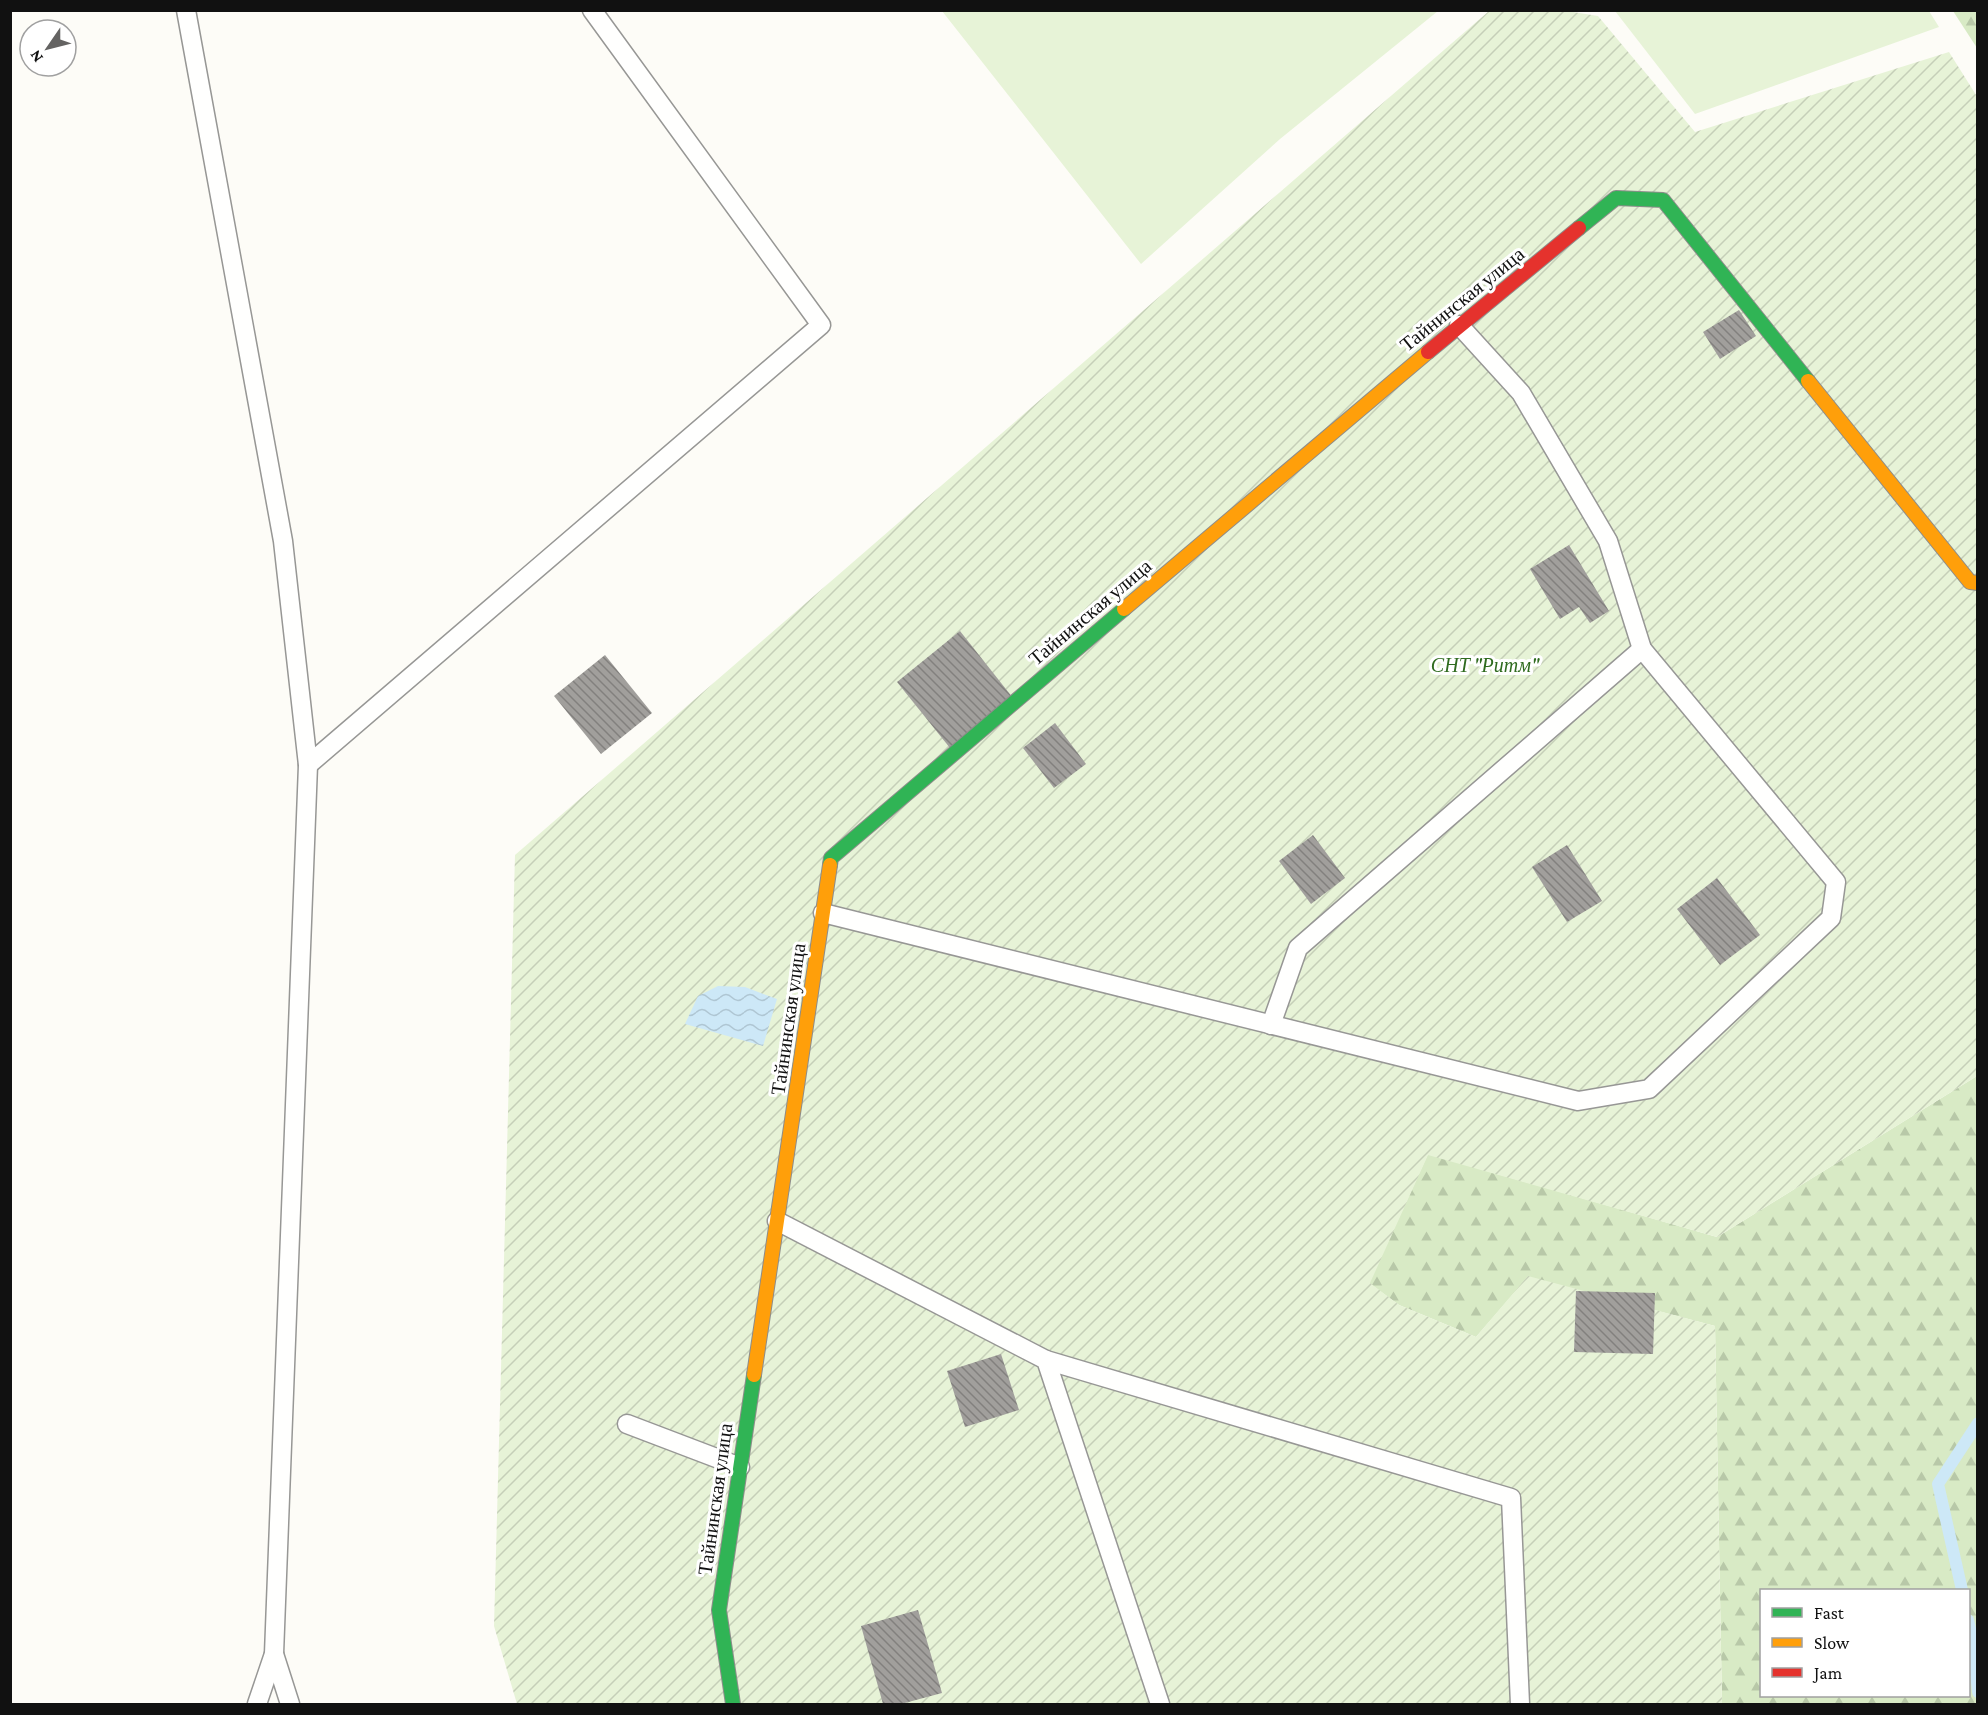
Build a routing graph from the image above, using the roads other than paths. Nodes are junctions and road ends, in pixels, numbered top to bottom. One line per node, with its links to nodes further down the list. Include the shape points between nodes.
1 (186, 10): 6 (lane, via 283,541)
2 (592, 10): 6 (lane, via 821,325)
3 (1459, 325): 4 (street, Тайнинская улица, via 1616,198 1663,200 1970,582); 5 (lane, via 1521,393 1608,542); 7 (street, Тайнинская улица, via 831,858)
4 (1977, 583)
5 (1642, 649): 8 (lane, via 1298,948); 8 (lane, via 1836,882 1831,918 1649,1089 1578,1101)
6 (308, 765): 13 (lane)
7 (823, 913): 8 (lane); 9 (street, Тайнинская улица)
8 (1271, 1024)
9 (777, 1221): 10 (lane); 12 (street, Тайнинская улица)
10 (1046, 1360): 17 (lane); 18 (lane, via 1511,1498)
11 (627, 1424): 12 (lane)
12 (740, 1467): 16 (street, Тайнинская улица, via 718,1610)
13 (274, 1654): 14 (lane); 15 (lane)
14 (257, 1704)
15 (290, 1704)
16 (733, 1704)
17 (1160, 1704)
18 (1520, 1704)

